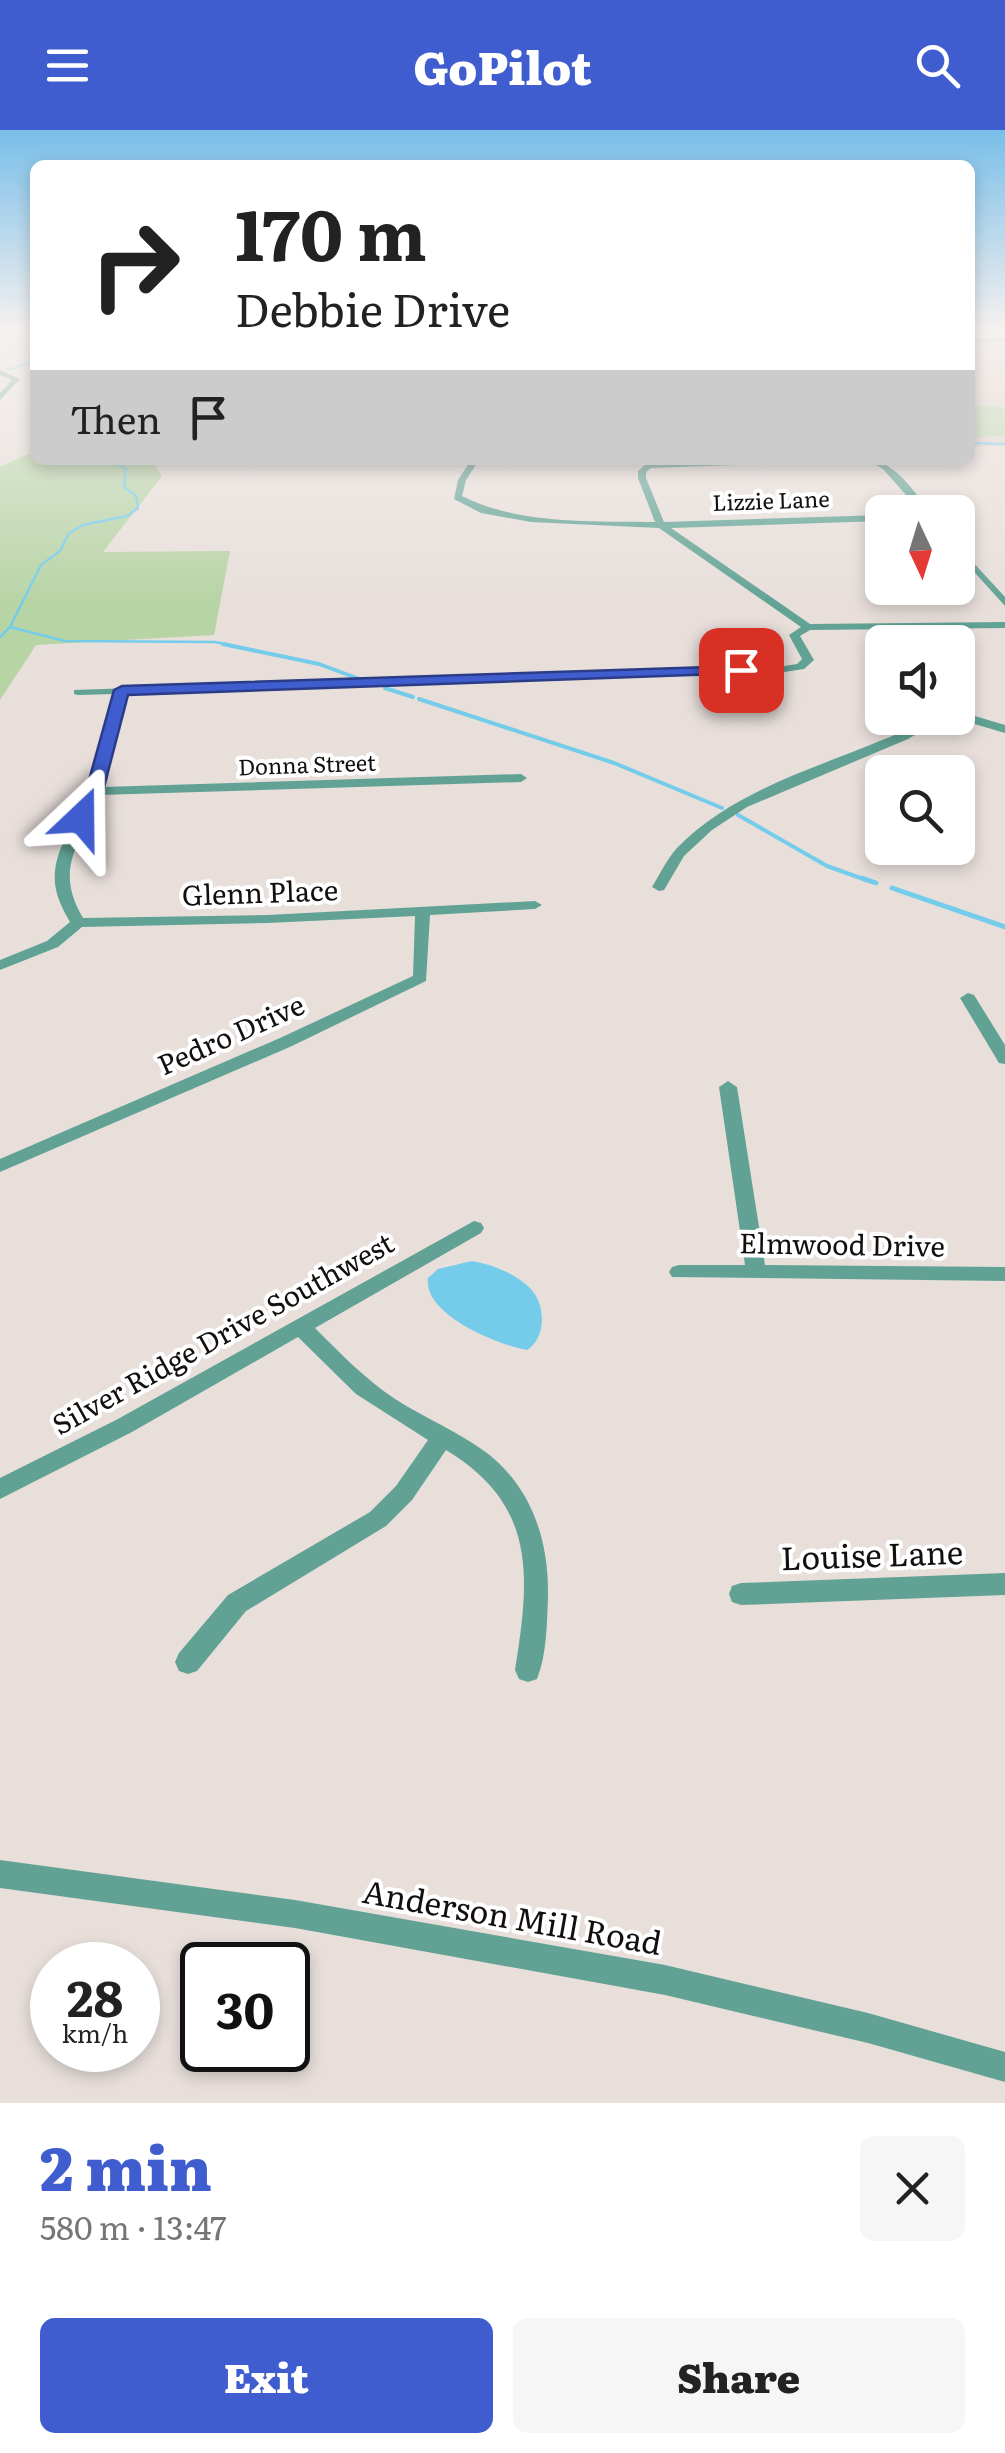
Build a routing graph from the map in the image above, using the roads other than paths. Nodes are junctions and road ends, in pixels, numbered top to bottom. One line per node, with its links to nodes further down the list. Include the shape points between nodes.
1 (472, 465): 6 (street, Lizzie Lane, via 457,498 469,508 596,525)
2 (677, 465): 6 (street, via 642,471)
3 (882, 465): 4 (street)
4 (911, 495)
5 (865, 518): 6 (street, Lizzie Lane)
6 (660, 524): 11 (street)
7 (975, 569): 8 (street)
8 (1005, 603)
9 (975, 625): 10 (street)
10 (1005, 625)
11 (808, 627): 12 (street); 13 (street, via 794,634 806,664 784,670)
12 (865, 627)
13 (122, 690): 14 (street); 19 (street)
14 (78, 692)
15 (975, 720): 16 (street)
16 (1005, 728)
17 (900, 735): 20 (street, via 722,815 675,855)
18 (521, 778): 19 (street, Donna Street)
19 (95, 791): 23 (street, via 62,861 60,887)
20 (659, 887)
21 (535, 904): 22 (street, Glenn Place)
22 (424, 910): 23 (street, Glenn Place); 28 (street, Pedro Drive, via 421,978)
23 (78, 923): 24 (street, via 46,948)
24 (0, 965)
25 (968, 998): 26 (street)
26 (1005, 1059)
27 (728, 1086): 30 (street)
28 (0, 1166)
29 (474, 1228): 33 (street, Silver Ridge Drive Southwest)
30 (756, 1271): 31 (street, Elmwood Drive); 32 (street, Elmwood Drive)
31 (679, 1272)
32 (1005, 1274)
33 (300, 1326): 34 (street, via 370,1393); 35 (street, Silver Ridge Drive Southwest)
34 (442, 1438): 38 (street, via 378,1519 237,1604); 39 (street, via 482,1462 518,1502 533,1540 538,1614)
35 (0, 1490)
36 (1005, 1584): 37 (street, Louise Lane)
37 (741, 1594)
38 (188, 1662)
39 (528, 1670)
40 (0, 1874): 41 (street, Anderson Mill Road, via 295,1914 665,1980)
41 (1005, 2067)

